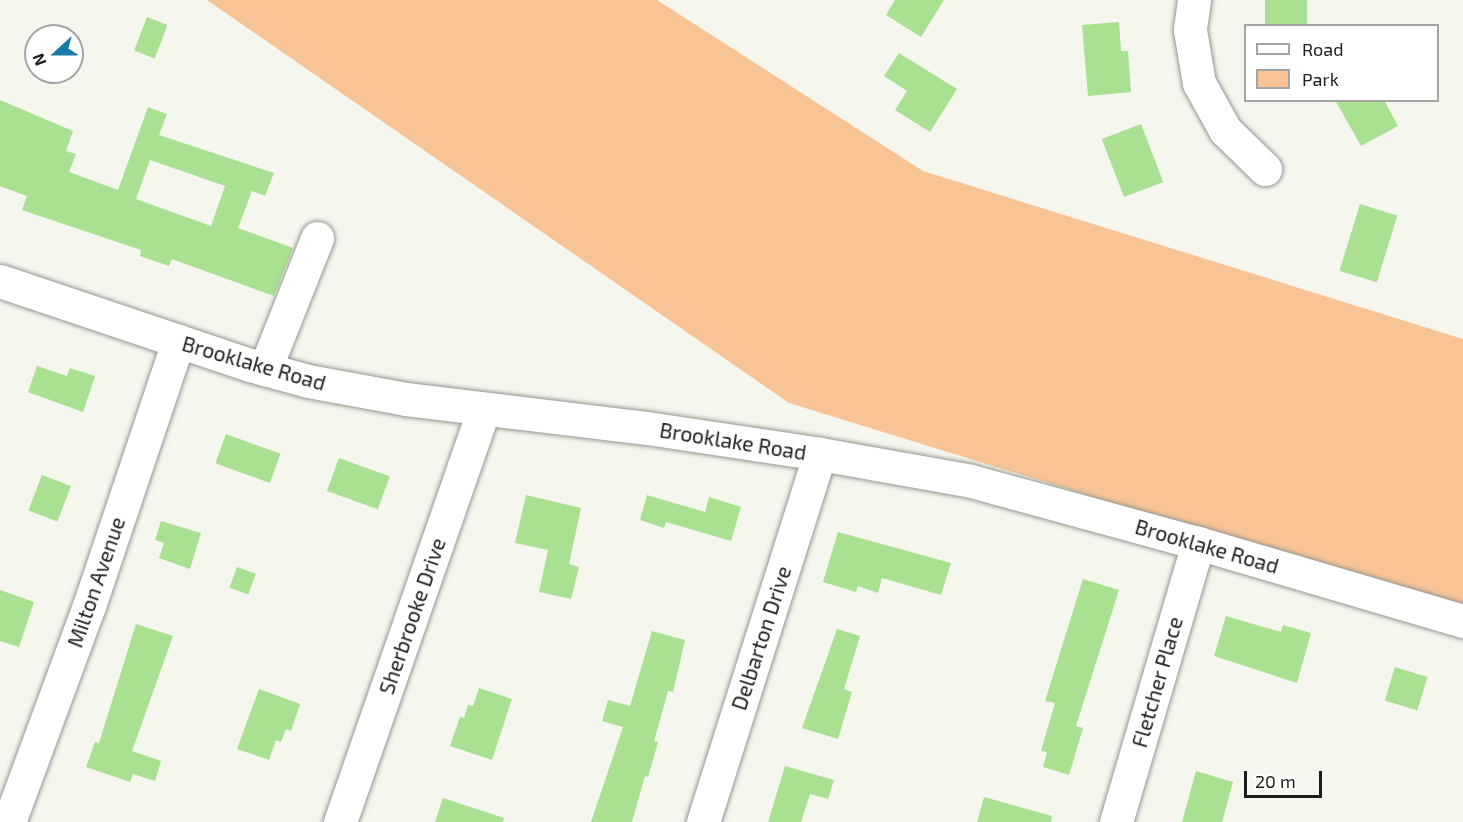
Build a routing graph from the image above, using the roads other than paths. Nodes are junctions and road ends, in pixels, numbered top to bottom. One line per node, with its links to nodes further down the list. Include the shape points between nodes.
1 (1194, 0): 2 (street, via 1190,39 1199,83 1225,130)
2 (1265, 169)
3 (317, 238): 6 (street)
4 (0, 281): 5 (street, Brooklake Road)
5 (178, 341): 6 (street, Brooklake Road); 11 (street, Milton Avenue, via 89,606)
6 (266, 369): 7 (street, Brooklake Road, via 352,390)
7 (484, 409): 8 (street, Brooklake Road); 12 (street, Sherbrooke Drive)
8 (820, 454): 9 (street, Brooklake Road, via 971,481); 13 (street, Delbarton Drive)
9 (1198, 543): 10 (street, Brooklake Road); 14 (street, Fletcher Place)
10 (1463, 621)
11 (9, 822)
12 (340, 822)
13 (703, 822)
14 (1116, 822)

